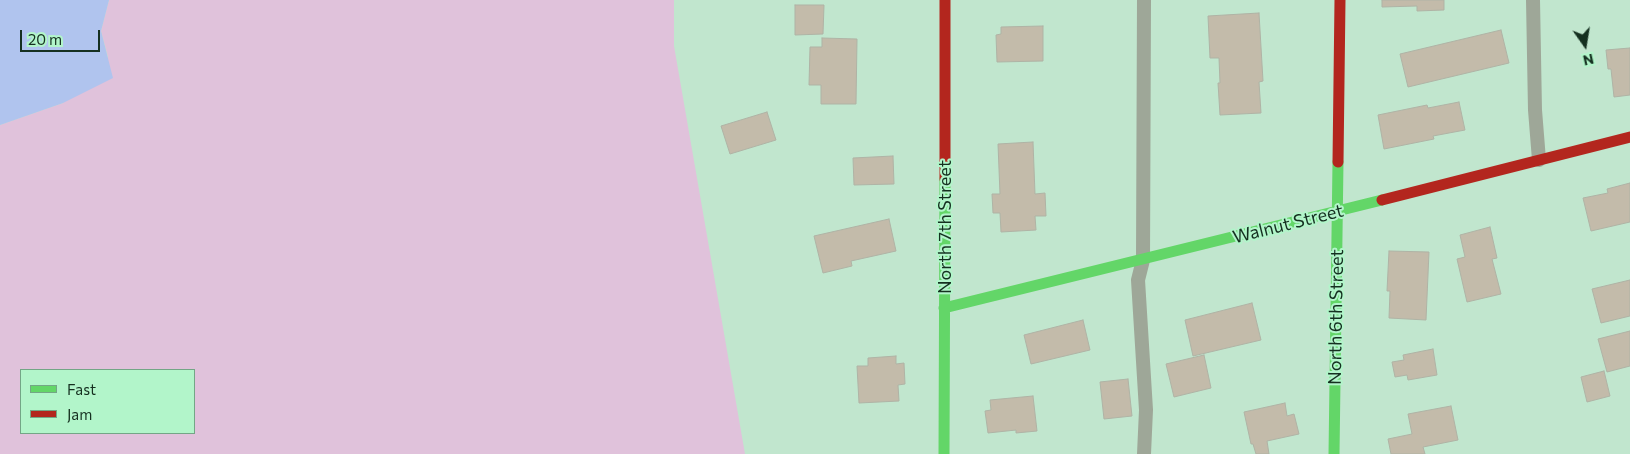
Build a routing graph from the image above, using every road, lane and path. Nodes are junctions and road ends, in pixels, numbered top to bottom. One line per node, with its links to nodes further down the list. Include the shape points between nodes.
1 (945, 0): 9 (street, North 7th Street)
2 (1144, 0): 8 (lane)
3 (1340, 0): 7 (street, North 6th Street)
4 (1533, 0): 6 (lane)
5 (1630, 137): 6 (street, Walnut Street)
6 (1539, 160): 7 (street, Walnut Street)
7 (1337, 212): 8 (street, Walnut Street); 12 (street, North 6th Street)
8 (1144, 260): 9 (street, Walnut Street); 11 (lane, via 1138,280 1146,410)
9 (944, 308): 10 (street, North 7th Street)
10 (944, 454)
11 (1144, 454)
12 (1334, 454)

